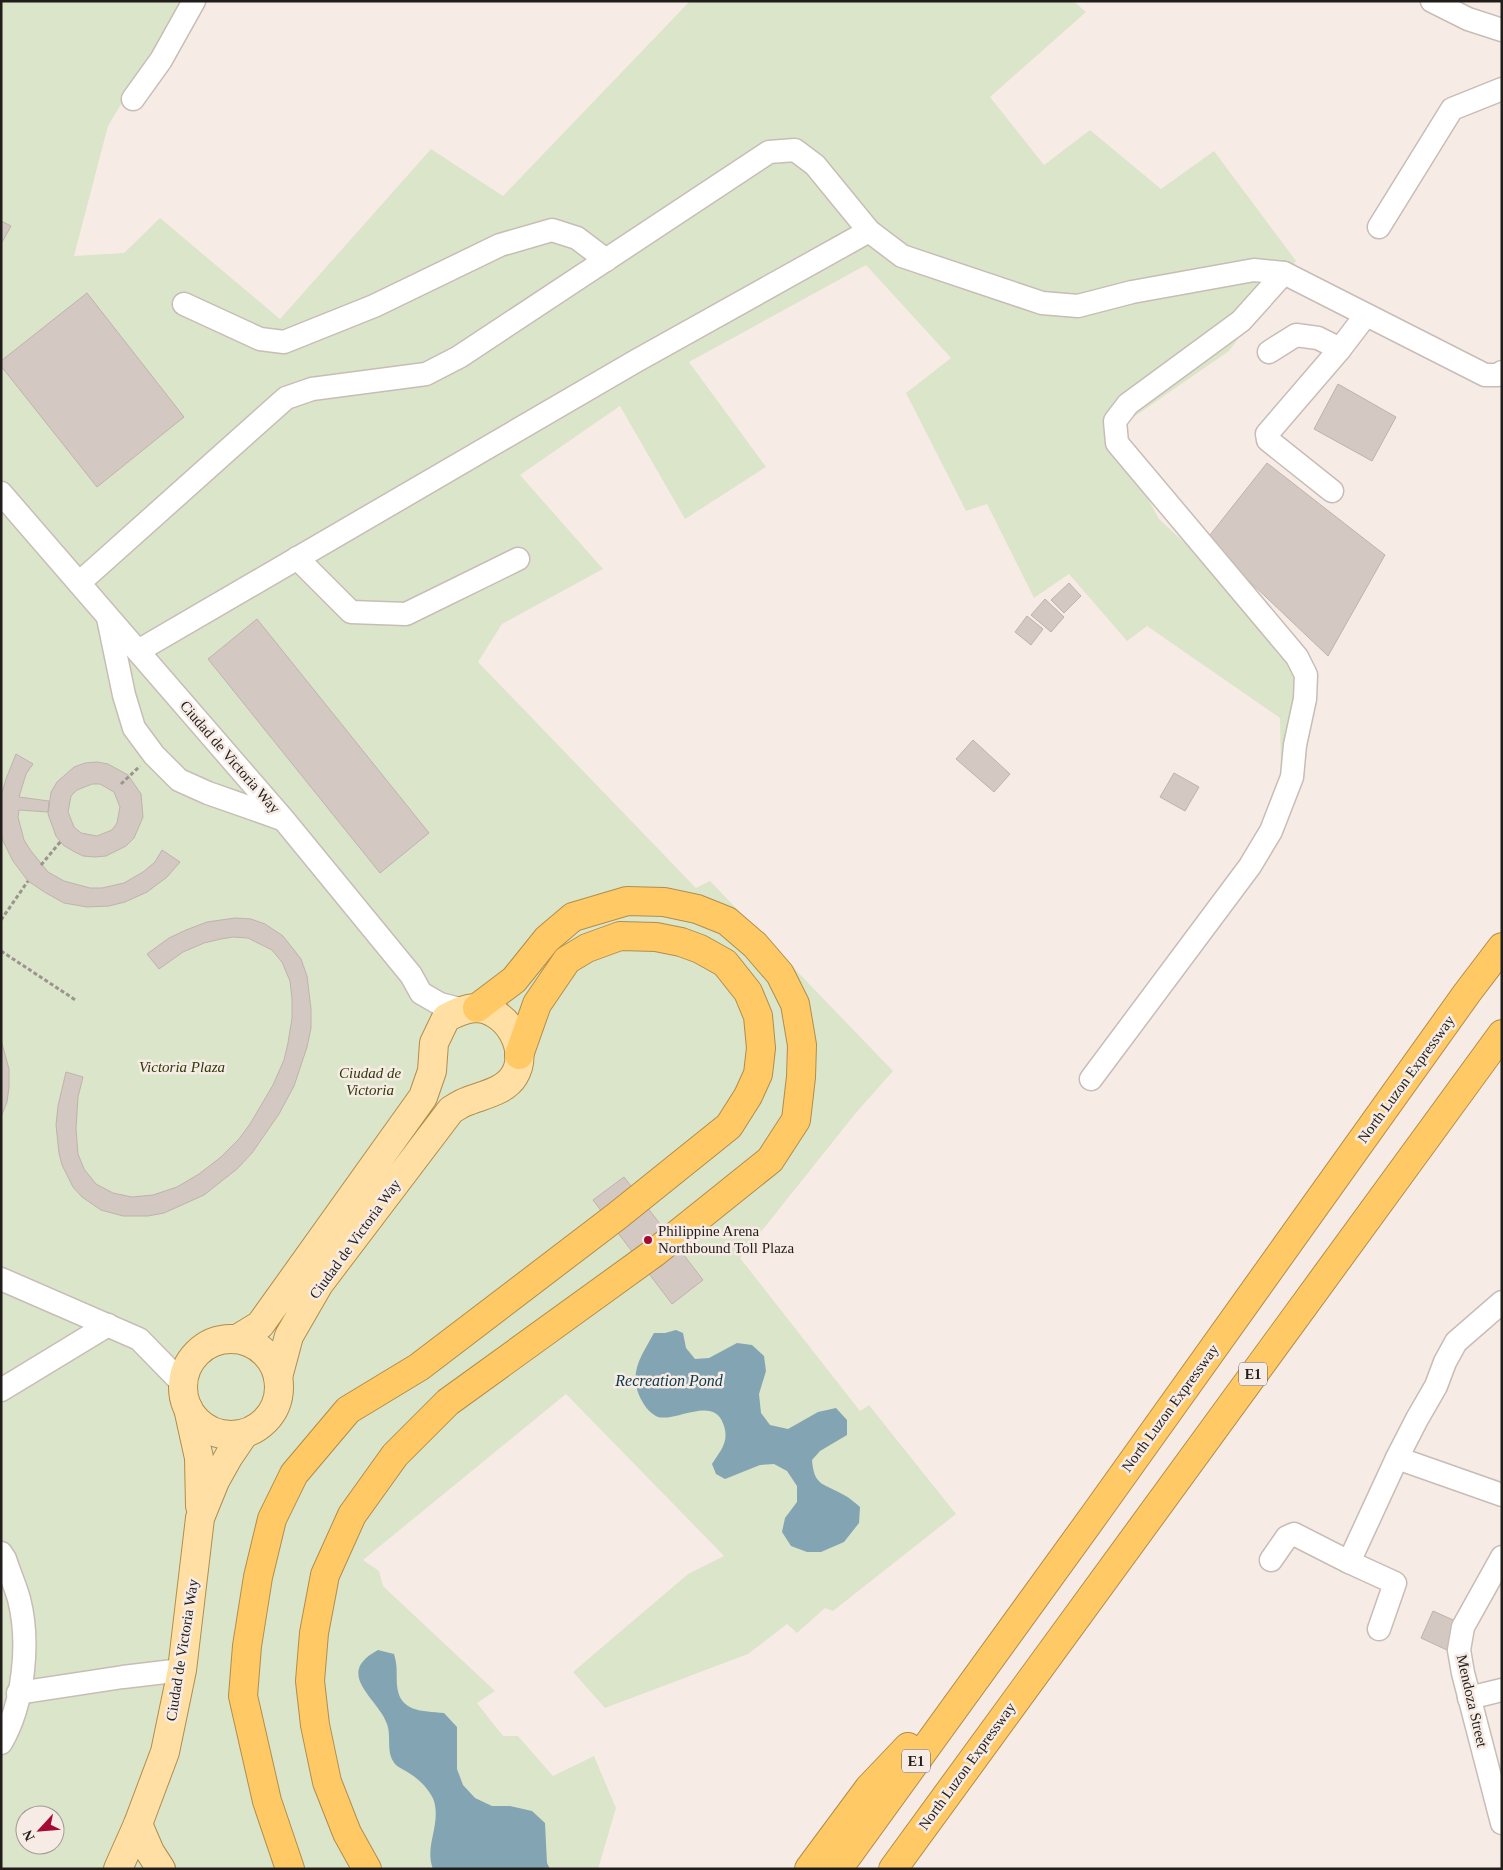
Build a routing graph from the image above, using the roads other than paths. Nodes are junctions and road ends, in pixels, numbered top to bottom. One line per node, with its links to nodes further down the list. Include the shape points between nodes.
1 (194, 1): 5 (street, via 161,60)
2 (1432, 1): 3 (street, via 1468,19)
3 (1502, 30)
4 (1502, 89): 6 (street, via 1452,109)
5 (133, 99)
6 (1379, 226)
7 (869, 232): 8 (street, via 815,165 795,150 768,152); 9 (street, via 902,256 1042,303 1078,306 1132,292 1254,270); 17 (street, via 636,361)
8 (606, 260): 10 (street, via 577,238 552,230 500,246 374,306 284,342 260,339); 19 (street, via 460,357 426,374 312,389 286,398)
9 (1284, 273): 11 (street); 27 (street, via 1241,321 1128,404 1115,421 1117,443 1297,657 1306,675 1292,777 1272,831 1250,866)
10 (184, 304)
11 (1366, 315): 12 (street); 14 (street, via 1485,375)
12 (1340, 349): 13 (street, via 1318,338 1296,335); 15 (street, via 1267,434 1268,440)
13 (1269, 352)
14 (1502, 372)
15 (1332, 491)
16 (1, 493): 19 (street, Ciudad de Victoria Way)
17 (297, 558): 18 (street, via 351,612 406,614); 21 (street)
18 (518, 559)
19 (78, 582): 20 (street, Ciudad de Victoria Way)
20 (108, 617): 21 (street, Ciudad de Victoria Way); 22 (street, via 134,728 154,755 179,780)
21 (138, 651): 22 (street, Ciudad de Victoria Way)
22 (284, 820): 24 (street, Ciudad de Victoria Way, via 411,975 421,993 440,1004)
23 (1502, 947): 44 (highway, North Luzon Expressway / E1)
24 (470, 1009): 26 (main road, via 498,1016 507,1024 514,1033); 31 (main road, Ciudad de Victoria Way, via 446,1018 434,1043 432,1072 423,1097 260,1325); 57 (highway, via 514,980 547,939 573,917 627,901 664,902 697,909 727,921 755,945 780,974 795,1004 802,1044 796,1120 770,1160 654,1253 448,1402 395,1456 352,1514 324,1575 310,1681 327,1782 347,1833)
25 (1502, 1034): 49 (highway, North Luzon Expressway / E1)
26 (519, 1055): 32 (main road, Ciudad de Victoria Way, via 514,1077 506,1084 489,1095 451,1110 319,1284 289,1336); 56 (highway, via 537,1004 567,960 587,948 620,936 656,936 680,942 726,964 748,992 758,1016 761,1048 758,1074 729,1126 419,1367 348,1410 294,1474 272,1519 258,1577 242,1696 267,1801)
27 (1091, 1079)
28 (1, 1279): 30 (street)
29 (1502, 1302): 36 (street, via 1456,1342)
30 (108, 1325): 33 (street); 34 (street, via 139,1339)
31 (237, 1339): 32 (main road, via 260,1349); 34 (main road, via 216,1341 197,1353 186,1366)
32 (278, 1377): 35 (main road, via 277,1400 272,1410 261,1423)
33 (1, 1390)
34 (186, 1396): 35 (main road, via 203,1425 228,1435); 38 (main road, via 199,1458)
35 (244, 1434): 38 (main road, Ciudad de Victoria Way, via 215,1481)
36 (1397, 1458): 37 (street); 42 (street)
37 (1502, 1495)
38 (200, 1518): 45 (main road, Ciudad de Victoria Way)
39 (1, 1553): 47 (street, via 19,1600 26,1647)
40 (1502, 1557): 48 (street, Mendoza Street, via 1463,1627 1459,1650)
41 (1271, 1560): 42 (street, via 1287,1537 1294,1534)
42 (1349, 1562): 43 (street, via 1394,1583)
43 (1379, 1629)
44 (994, 1654): 58 (highway, via 870,1788); 59 (highway, North Luzon Expressway / E1)
45 (182, 1670): 47 (street); 53 (main road, Ciudad de Victoria Way, via 166,1752)
46 (1502, 1690): 48 (street)
47 (18, 1693): 50 (street, via 10,1728)
48 (1469, 1698): 51 (street, Mendoza Street)
49 (1005, 1714): 60 (highway, North Luzon Expressway / E1); 61 (highway)
50 (1, 1743)
51 (1499, 1800): 52 (street, Mendoza Street)
52 (1502, 1823)
53 (138, 1824): 54 (main road, Ciudad de Victoria Way); 55 (main road)
54 (124, 1866)
55 (161, 1869)
56 (290, 1869)
57 (367, 1869)
58 (809, 1869)
59 (838, 1869)
60 (893, 1869)
61 (916, 1869)

